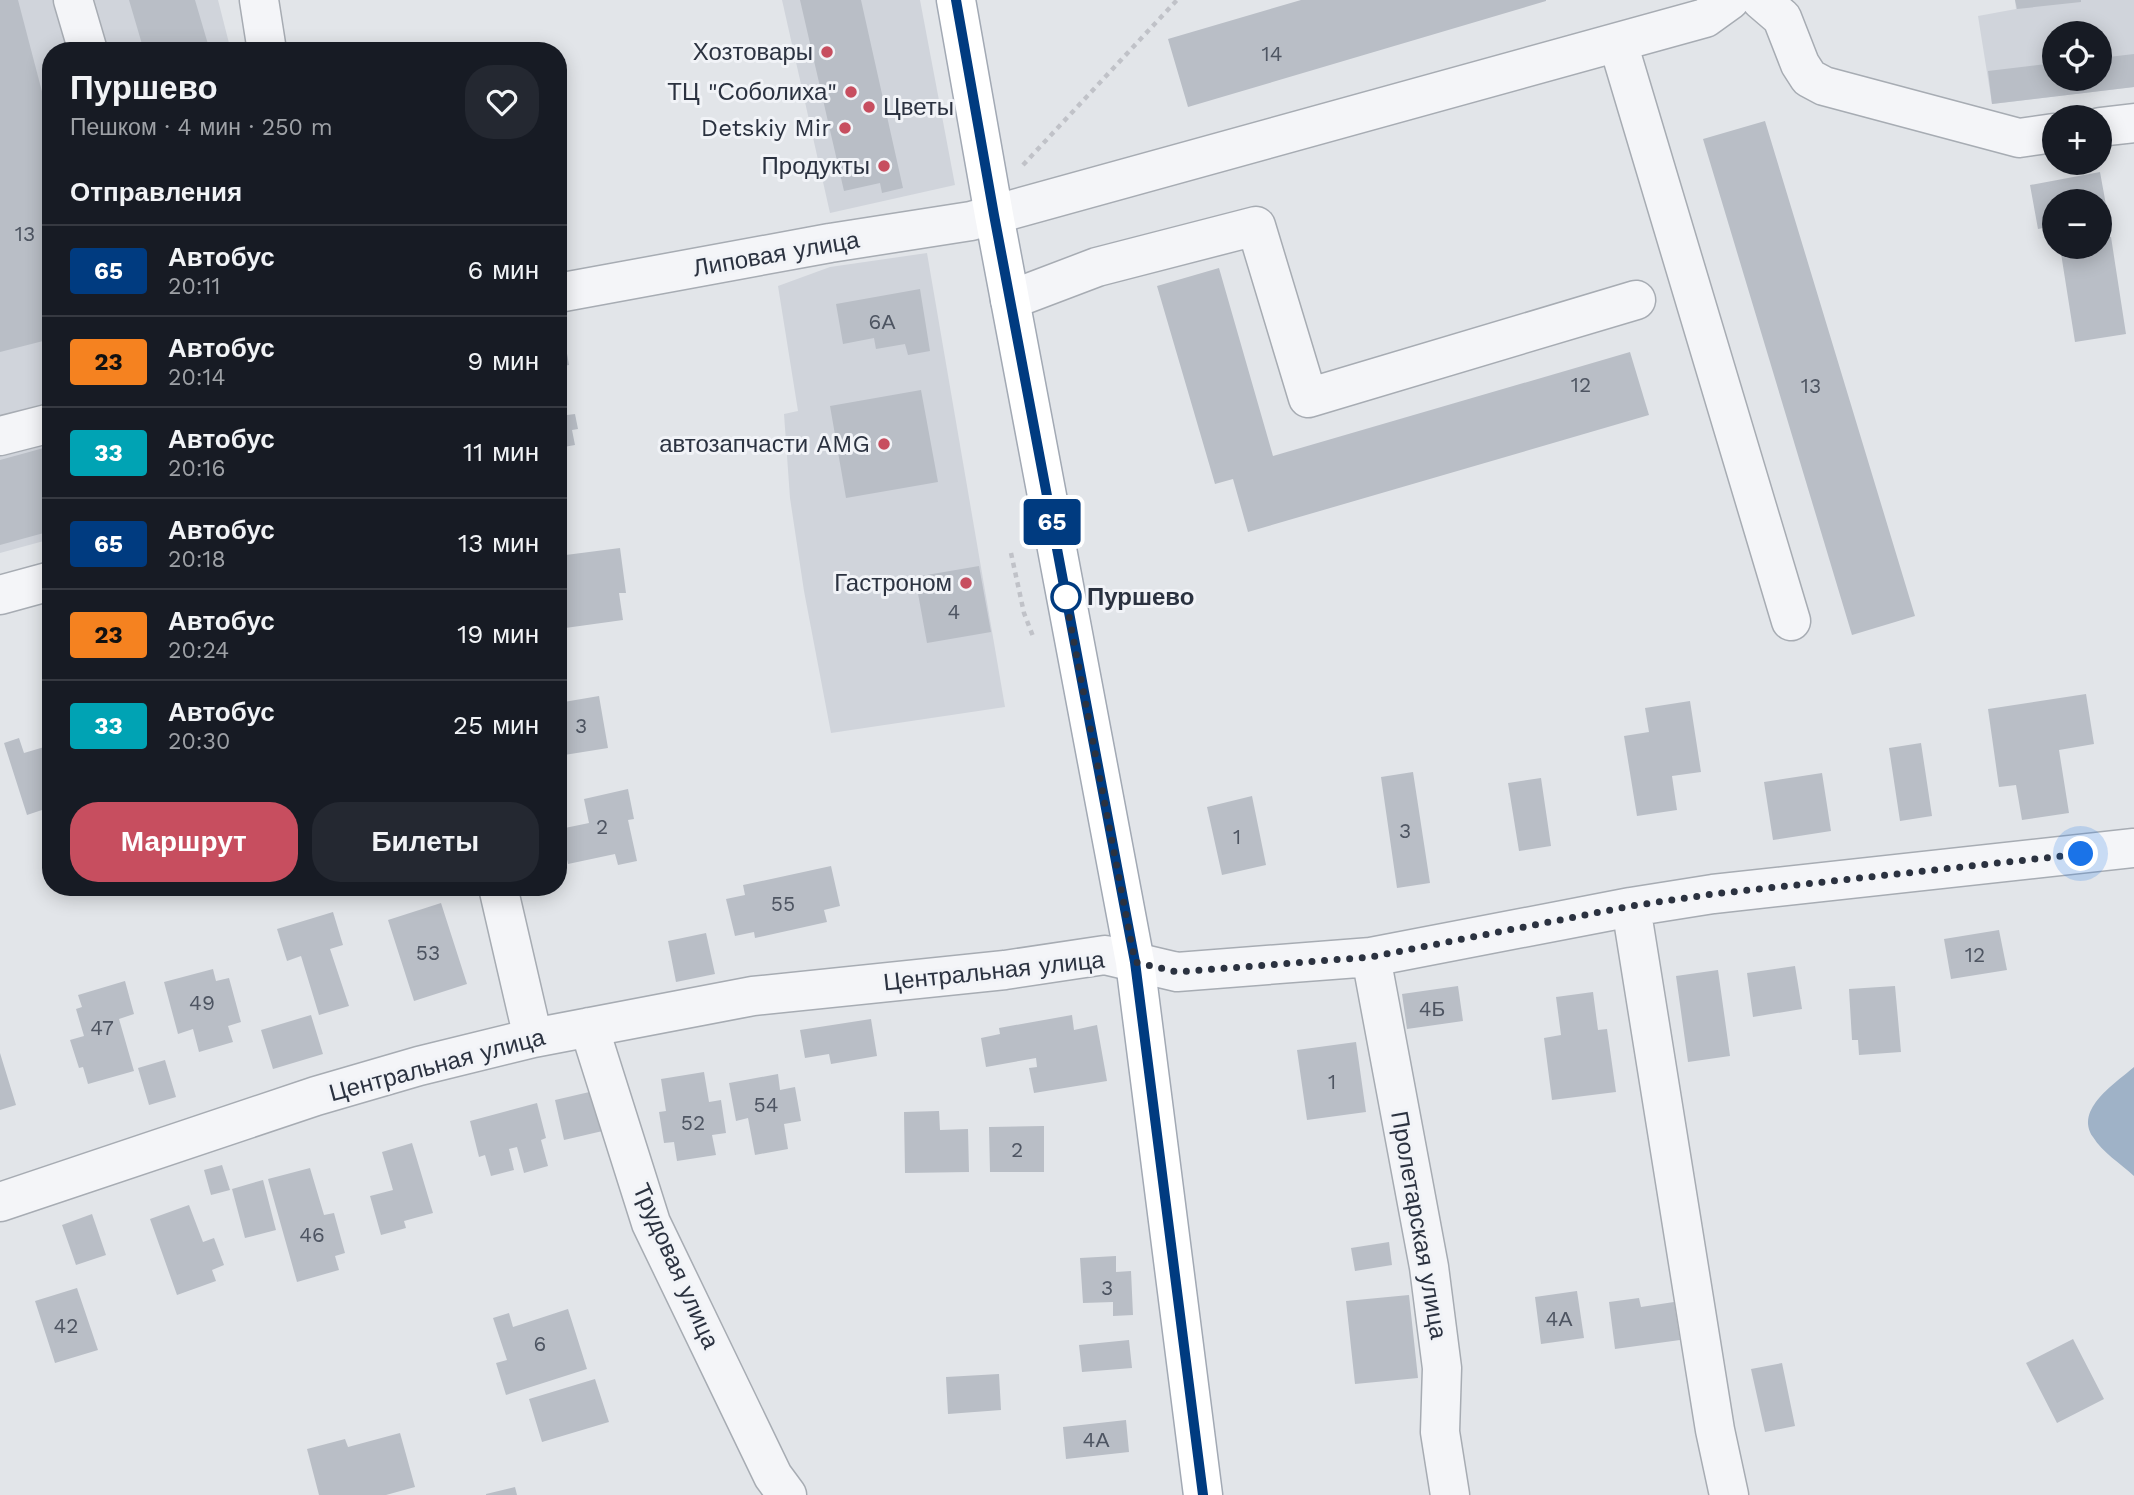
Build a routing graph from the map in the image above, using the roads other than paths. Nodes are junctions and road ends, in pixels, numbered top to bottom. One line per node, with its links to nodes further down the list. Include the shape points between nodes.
1 (73, 0): 6 (street)
2 (259, 0): 7 (street)
3 (956, 0): 12 (main road)
4 (1730, 0): 8 (street, Липовая улица, via 1705,18)
5 (1761, 0): 11 (street, via 1783,18 1809,78 1824,86 2019,138)
6 (85, 42)
7 (266, 42)
8 (1618, 43): 12 (street, Липовая улица); 20 (street)
9 (2134, 123): 10 (street)
10 (2112, 126)
11 (2042, 135)
12 (991, 200): 13 (street, Липовая улица, via 971,221); 14 (main road)
13 (567, 291)
14 (1010, 300): 15 (street, via 1097,267 1256,226 1308,398); 25 (main road)
15 (1636, 300)
16 (42, 425): 17 (street)
17 (0, 436)
18 (42, 583): 19 (street)
19 (0, 595)
20 (1791, 621)
21 (2134, 848): 23 (street, Центральная улица)
22 (500, 896): 27 (street)
23 (1631, 906): 24 (street, Центральная улица); 32 (street)
24 (1371, 957): 25 (street, Центральная улица, via 1177,972); 31 (street, Пролетарская улица, via 1429,1267 1442,1368 1440,1432)
25 (1135, 962): 26 (street, Центральная улица, via 1105,955 753,996); 30 (main road)
26 (589, 1027): 27 (street, Центральная улица); 29 (street, Трудовая улица, via 651,1223)
27 (533, 1038): 28 (street, Центральная улица, via 316,1096)
28 (0, 1202)
29 (786, 1495)
30 (1203, 1495)
31 (1450, 1495)
32 (1729, 1495)

